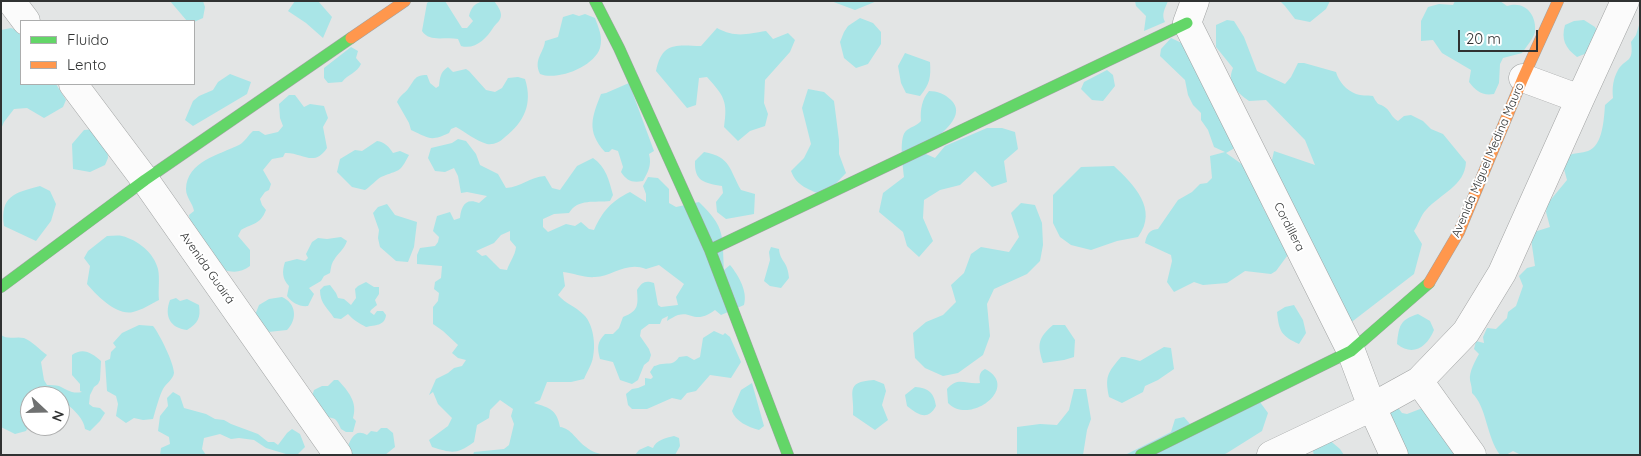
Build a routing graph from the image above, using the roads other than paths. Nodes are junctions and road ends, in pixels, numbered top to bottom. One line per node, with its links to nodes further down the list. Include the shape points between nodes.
1 (11, 1): 7 (street)
2 (405, 1): 11 (street)
3 (595, 1): 12 (street)
4 (1558, 1): 8 (street, Avenida Miguel Medina Mauro)
5 (1626, 1): 10 (street)
6 (1191, 12): 12 (street); 14 (street, Cordillera)
7 (25, 20)
8 (1523, 78): 10 (street); 14 (street, Avenida Miguel Medina Mauro, via 1458,232 1430,282)
9 (74, 85): 11 (street, Avenida Guairá)
10 (1580, 99): 15 (street, via 1502,273 1466,332)
11 (144, 180): 13 (street); 17 (street, Avenida Guairá)
12 (710, 250): 18 (street)
13 (1, 287)
14 (1351, 351): 16 (street, Cordillera); 19 (street, Avenida Miguel Medina Mauro)
15 (1419, 381): 16 (street); 22 (street)
16 (1372, 407): 20 (street); 21 (street, Cordillera)
17 (338, 455)
18 (788, 455)
19 (1141, 455)
20 (1271, 455)
21 (1394, 455)
22 (1472, 455)

